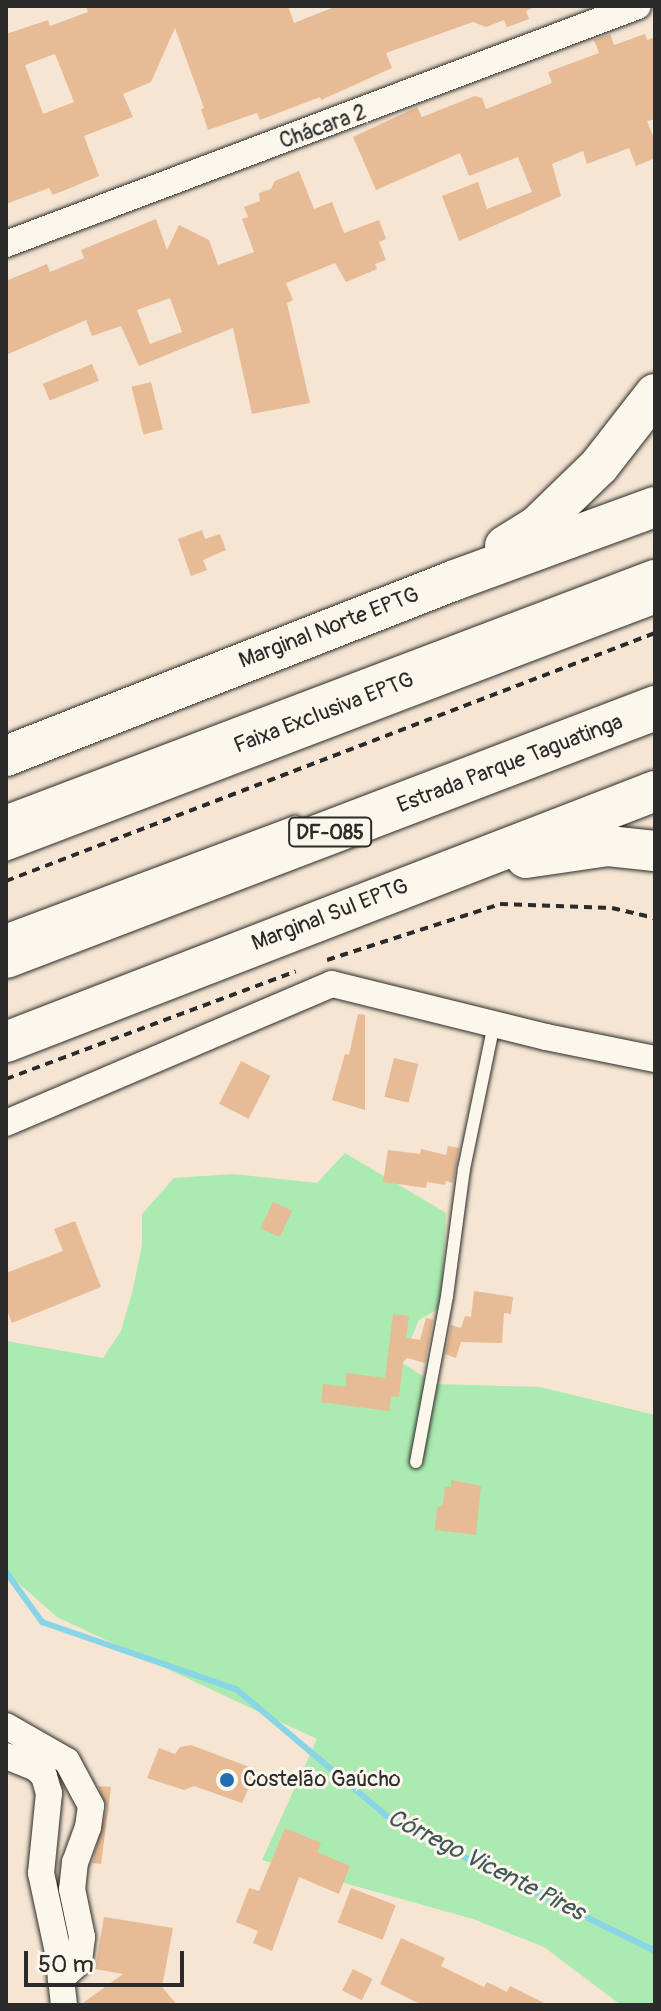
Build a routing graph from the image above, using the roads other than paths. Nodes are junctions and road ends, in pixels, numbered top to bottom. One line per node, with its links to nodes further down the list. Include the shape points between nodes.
1 (638, 6): 2 (street, Chácara 2)
2 (6, 244)
3 (655, 394): 5 (main road, via 599,466 559,506)
4 (655, 507): 5 (main road, Marginal Norte EPTG)
5 (455, 580): 9 (main road, Marginal Norte EPTG)
6 (655, 582): 10 (highway)
7 (655, 608): 16 (lane, Faixa Exclusiva EPTG)
8 (655, 708): 19 (highway, Estrada Parque Taguatinga / DF-085)
9 (6, 756)
10 (110, 789): 12 (highway); 14 (highway)
11 (655, 791): 17 (main road, Marginal Sul EPTG)
12 (6, 810)
13 (313, 815): 18 (lane)
14 (6, 828)
15 (655, 851): 17 (main road, via 608,846)
16 (6, 855)
17 (446, 870): 21 (main road, Marginal Sul EPTG)
18 (6, 930)
19 (6, 956)
20 (494, 1024): 22 (street); 23 (street, via 332,984); 24 (lane, via 464,1169)
21 (6, 1042)
22 (655, 1059)
23 (6, 1123)
24 (416, 1462)
25 (6, 1726): 27 (street, via 67,1761 91,1806 72,1889 82,1937 79,1962)
26 (6, 1756): 27 (street, via 36,1768 49,1793 41,1873)
27 (62, 1992)

